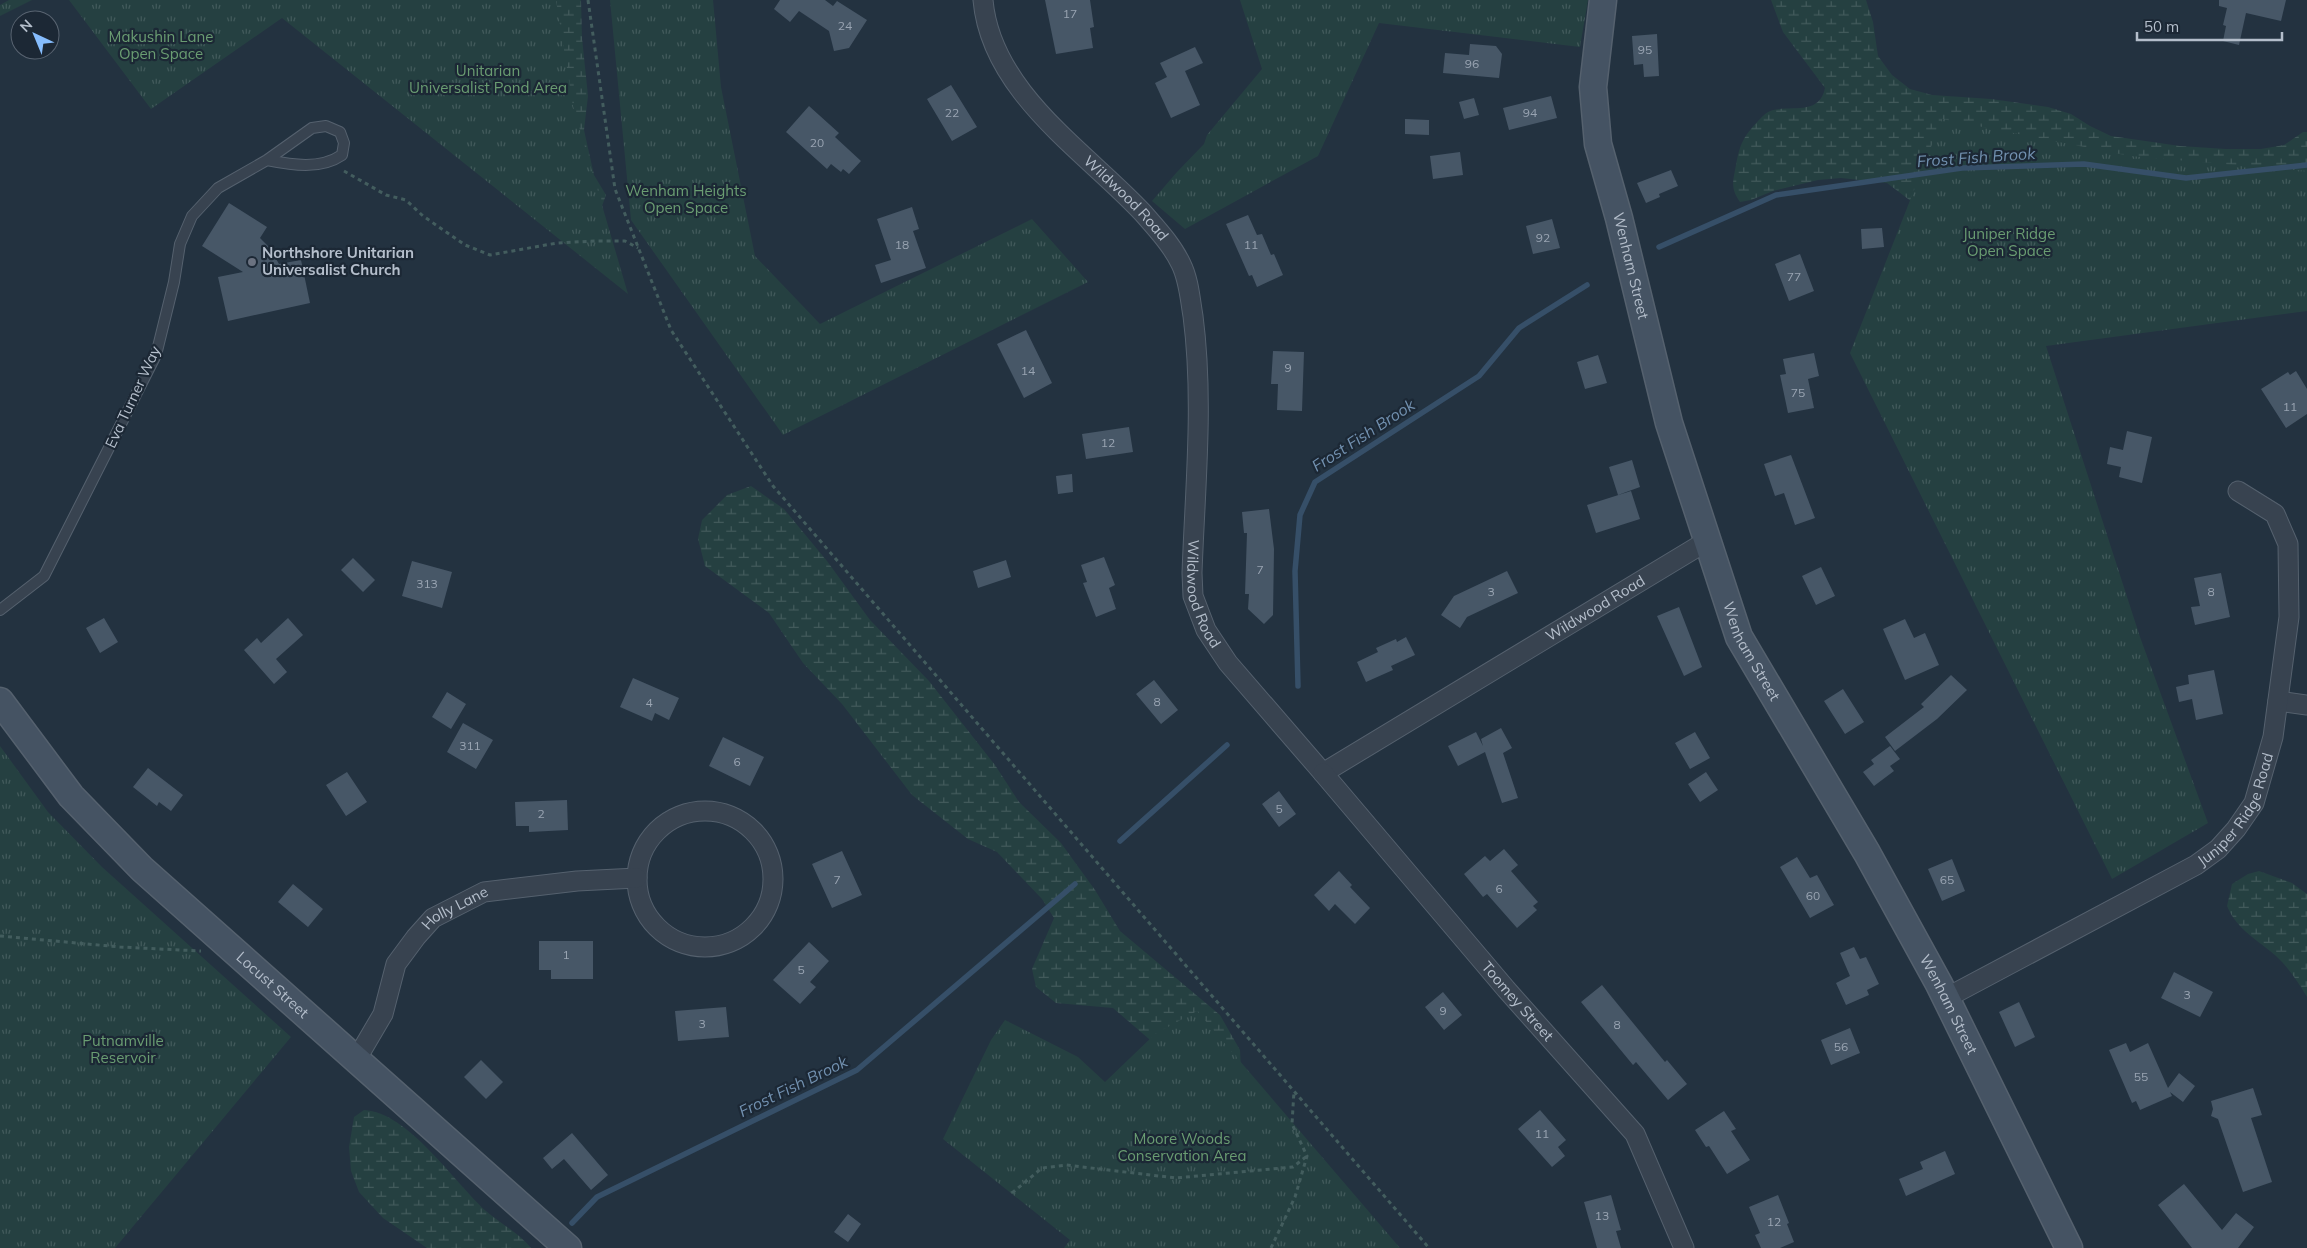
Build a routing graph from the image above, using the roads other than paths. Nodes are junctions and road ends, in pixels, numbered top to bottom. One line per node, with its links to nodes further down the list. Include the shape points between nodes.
1 (983, 0): 10 (street, Wildwood Road, via 993,44 1031,103 1122,191 1152,224 1182,265 1190,294 1198,409 1193,596 1206,630 1228,663)
2 (1604, 0): 5 (main road, Wenham Street, via 1593,87 1598,144 1668,423)
3 (267, 160): 3 (lane, Eva Turner Way, via 312,128 326,126 340,132 344,143 342,155 330,163 286,164); 6 (lane, Eva Turner Way, via 218,188 192,216 180,244 156,355 44,576)
4 (2238, 491): 8 (street, Juniper Ridge Road, via 2275,514 2288,544 2289,617)
5 (1706, 541): 10 (street, Wildwood Road); 12 (main road, Wenham Street, via 1739,637 1867,853)
6 (0, 610)
7 (0, 701): 13 (main road, Locust Street, via 71,796 110,838)
8 (2278, 701): 9 (street); 12 (street, Juniper Ridge Road, via 2273,737 2254,803 2218,849 2164,883)
9 (2307, 705)
10 (1323, 772): 15 (street, Toomey Street, via 1506,989 1635,1134)
11 (636, 878): 11 (street, via 639,898 647,916 660,930 676,941 714,947 749,931 762,916 770,899 773,876 768,853 756,833 737,819 715,812 692,812 670,820 653,835 641,856); 13 (street, Holly Lane, via 484,892 433,918 396,964 383,1014)
12 (1946, 998): 16 (main road, Wenham Street)
13 (356, 1060): 14 (main road, Locust Street)
14 (568, 1248)
15 (1684, 1248)
16 (2069, 1248)

